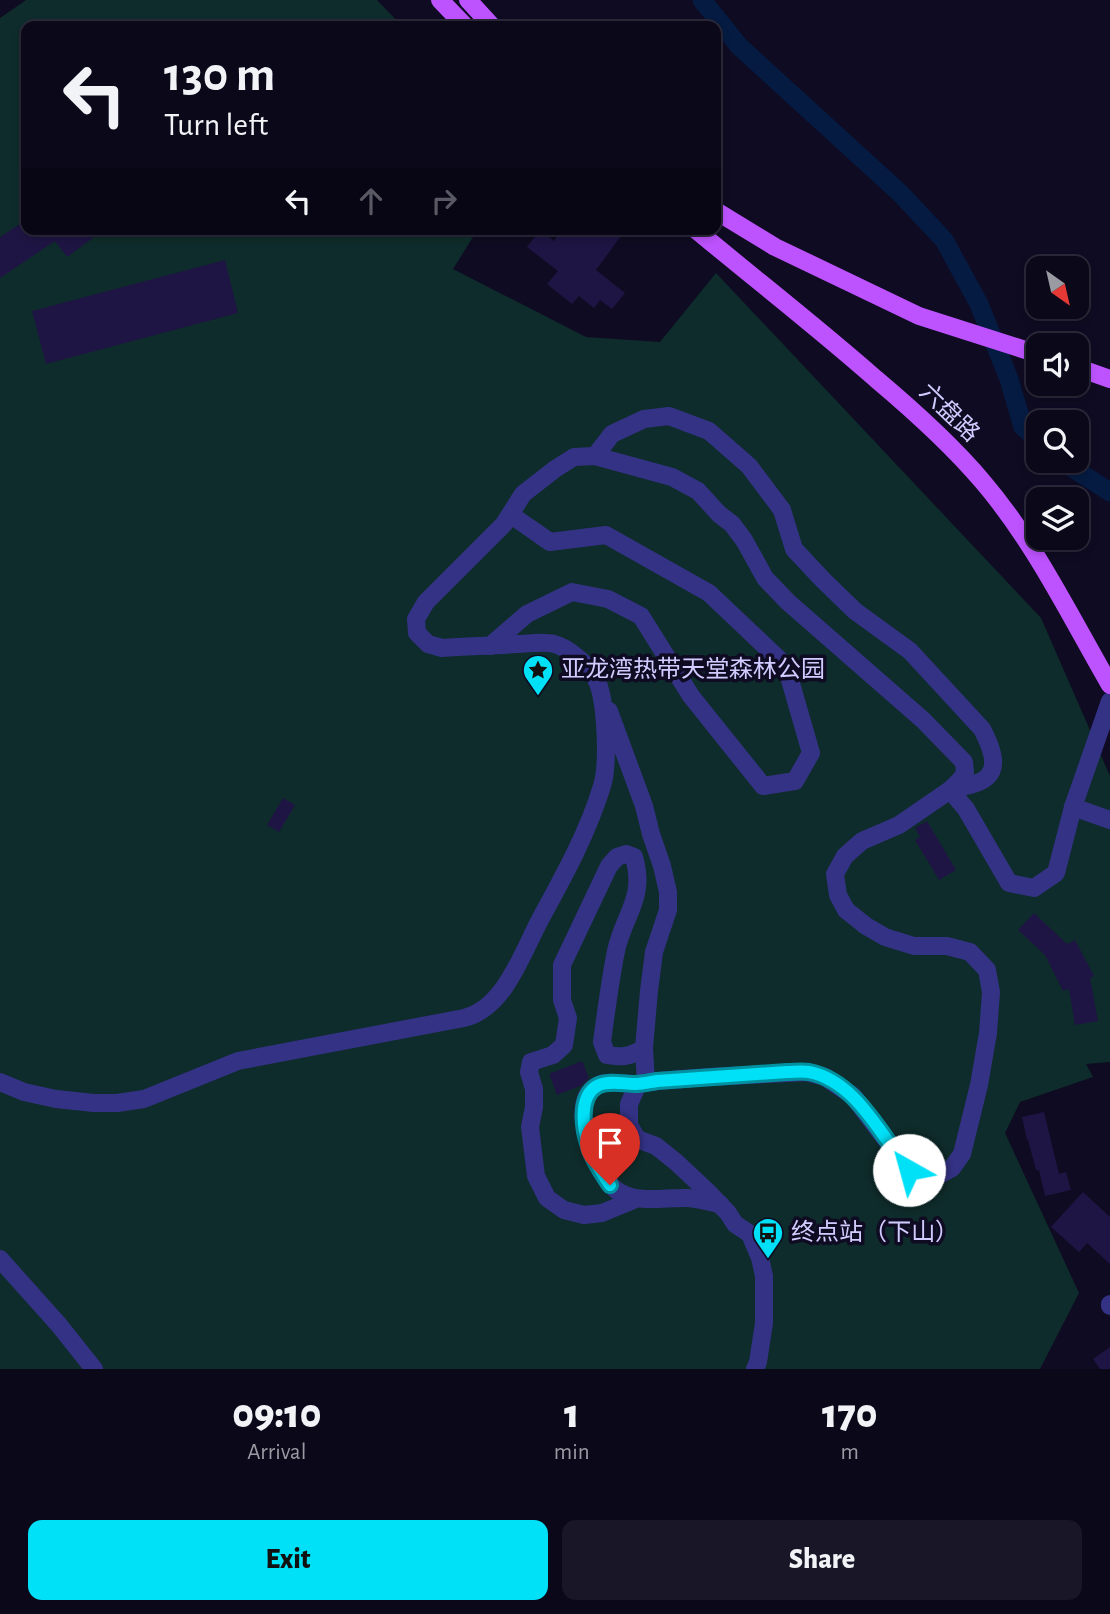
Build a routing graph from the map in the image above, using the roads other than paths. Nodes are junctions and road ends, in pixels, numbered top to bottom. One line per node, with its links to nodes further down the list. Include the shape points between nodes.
1 (440, 0): 3 (main road)
2 (468, 0): 4 (main road)
3 (460, 21)
4 (487, 21)
5 (721, 214): 7 (main road, via 775,247 919,316)
6 (702, 235): 14 (main road, 六盘路, via 842,349 957,453 1007,511)
7 (1026, 350)
8 (1089, 372): 9 (main road)
9 (1110, 379)
10 (596, 456): 11 (street, via 574,457 555,469 523,494); 16 (street, via 672,477 698,491 732,524 765,578 788,602 964,762 965,773); 16 (street, via 612,434 643,419 669,416 709,431 749,466 782,510 794,549 855,611 909,651 982,729 995,765 989,777)
11 (511, 515): 12 (street, via 426,601 416,619 417,633 428,644 442,648); 12 (street, via 550,542 606,535 709,593 786,666 811,753 795,781 763,786 691,696 641,616 608,599 572,592 527,614)
12 (490, 646): 13 (street, via 554,644 582,660)
13 (597, 680): 19 (street, via 632,770 668,892 668,910 651,972); 23 (street, via 603,708 603,783 572,862 513,973 486,1008 464,1018 238,1061 144,1099 94,1103)
14 (1110, 685)
15 (1110, 701): 17 (street)
16 (951, 789): 17 (street, via 1009,883 1034,888 1056,873); 22 (street, via 899,825 862,841 845,856 835,874 846,910 866,926 914,946 947,946 970,953 987,970 991,992 981,1072 962,1154 952,1168 929,1176 909,1170 853,1096 825,1077 807,1072)
17 (1073, 807): 18 (street)
18 (1110, 820)
19 (645, 1048): 22 (street); 24 (street, via 617,1057 607,1055 602,1042 617,948 638,887 634,857 626,854 609,866 562,965 562,1000 568,1018 564,1045 553,1055 531,1062 534,1107 530,1127 536,1176 547,1198 564,1210 602,1213)
20 (0, 1073): 23 (street)
21 (0, 1082): 23 (street)
22 (642, 1084): 24 (street, via 599,1085 587,1094 584,1108 589,1148 600,1170 610,1185); 25 (street, via 629,1104 629,1125 637,1139 656,1146)
23 (24, 1092)
24 (636, 1199): 25 (street, via 691,1198)
25 (720, 1204): 28 (street, via 735,1224 750,1234 764,1276 764,1323)
26 (0, 1259): 27 (street)
27 (94, 1369)
28 (755, 1369)

